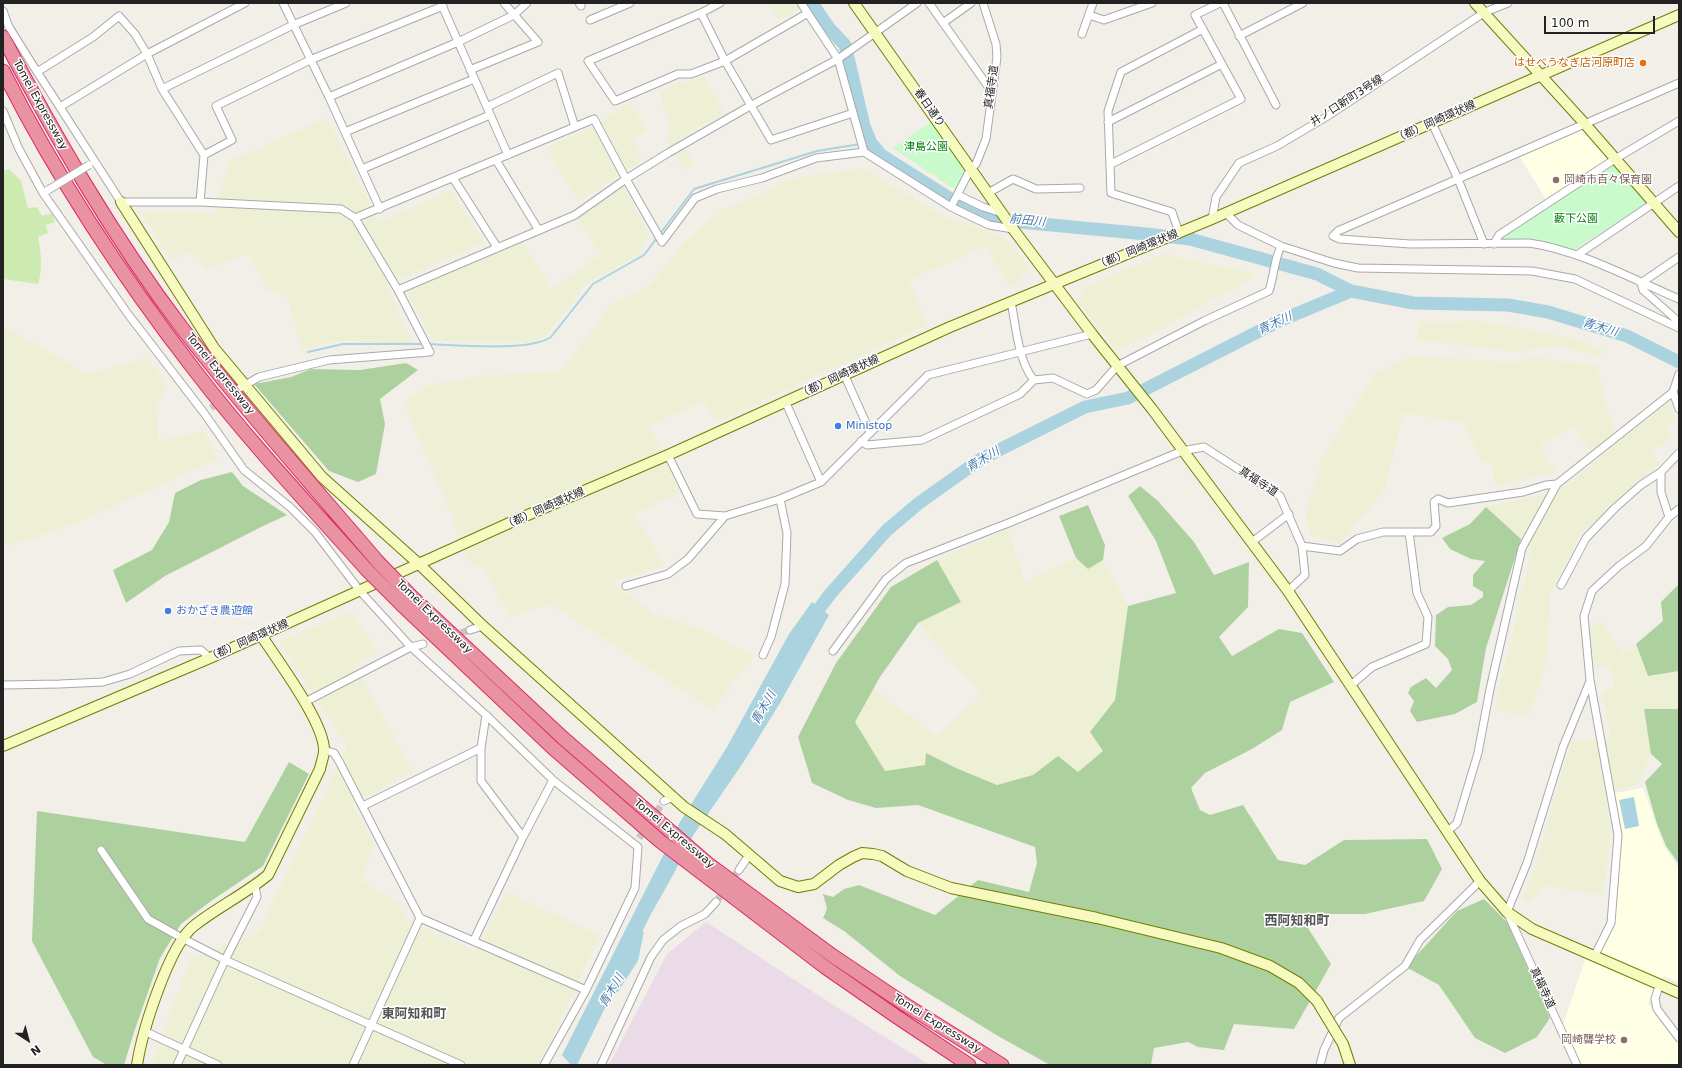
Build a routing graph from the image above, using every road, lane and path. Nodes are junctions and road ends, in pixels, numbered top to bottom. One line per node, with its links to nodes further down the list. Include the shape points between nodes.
1 (245, 3): 37 (street)
2 (282, 3): 30 (street)
3 (346, 3): 30 (street)
4 (504, 3): 25 (street)
5 (527, 3): 25 (street)
6 (630, 3): 28 (street)
7 (720, 3): 23 (street)
8 (801, 3): 24 (street)
9 (854, 3): 32 (street, 春日通り)
10 (917, 3): 32 (street)
11 (929, 3): 29 (street)
12 (971, 3): 29 (street)
13 (983, 3): 49 (street, 真福寺道, via 997,49)
14 (1093, 3): 26 (street)
15 (1152, 3): 26 (street, via 1104,20)
16 (1221, 3): 31 (street, via 1196,15); 34 (street)
17 (1303, 3): 34 (street)
18 (1475, 3): 22 (street)
19 (1508, 3): 22 (street, 井ノ口新町3号線)
20 (442, 5): 36 (street); 39 (street)
21 (3, 11): 44 (street, via 9,27)
22 (1485, 12): 45 (street); 89 (street, 井ノ口新町3号線, via 1326,117 1277,146 1239,163 1216,197)
23 (701, 13): 40 (street); 40 (street, via 588,60 615,101 678,74 691,74)
24 (808, 14): 38 (street); 40 (street)
25 (514, 15): 36 (street); 42 (street, via 538,42)
26 (1089, 15): 33 (street)
27 (1679, 15): 45 (street, （都）岡崎環状線)
28 (590, 20)
29 (943, 23): 49 (street)
30 (293, 25): 39 (street); 48 (street)
31 (1203, 29): 41 (street); 58 (street, via 1120,72 1108,111)
32 (875, 32): 38 (street); 71 (street, 春日通り)
33 (1082, 34)
34 (1239, 36): 51 (street)
35 (3, 37): 140 (highway, Tomei Expressway, bridge, via 69,158 181,326 220,376 378,562)
36 (458, 42): 42 (street); 50 (street)
37 (147, 54): 44 (street, via 135,34 119,16 93,37); 48 (street); 53 (street)
38 (838, 59): 52 (street); 56 (street)
39 (310, 60): 50 (street); 65 (street, via 216,106 232,140)
40 (724, 61): 52 (street)
41 (1222, 64): 58 (street); 70 (street, via 1241,99)
42 (470, 70): 46 (street)
43 (3, 71): 140 (highway, Tomei Expressway, bridge, via 86,219 137,293 201,378 258,447 367,570)
44 (37, 72): 53 (street)
45 (1542, 75): 60 (street, （都）岡崎環状線); 61 (street)
46 (474, 78): 54 (street); 63 (street)
47 (1679, 83): 61 (street)
48 (162, 89): 65 (street)
49 (992, 92): 71 (street, 真福寺道, via 986,139)
50 (329, 96): 63 (street)
51 (1276, 105)
52 (750, 106): 56 (street, via 771,140); 74 (street)
53 (60, 107): 69 (street)
54 (487, 107): 57 (street); 62 (street, via 558,73)
55 (3, 111): 78 (street, via 19,149)
56 (853, 113): 64 (street)
57 (490, 115): 66 (street); 72 (street)
58 (1108, 122): 70 (street)
59 (1679, 122): 67 (street)
60 (1432, 123): 75 (street); 87 (street, （都）岡崎環状線)
61 (1585, 124): 67 (street); 75 (street)
62 (575, 127): 66 (street); 74 (street, via 594,119)
63 (345, 132): 72 (street)
64 (864, 152): 74 (street, via 816,158 762,178 717,189 695,198 662,242); 84 (street)
65 (204, 155): 82 (street)
66 (508, 155): 68 (street)
67 (1615, 159): 83 (street); 95 (street, via 1498,235)
68 (496, 160): 73 (street); 90 (street)
69 (92, 163): 78 (street, bridge); 81 (street)
70 (1111, 164): 93 (street, via 1111,193 1172,212)
71 (972, 168): 79 (street, 春日通り); 80 (street, 真福寺道)
72 (362, 169): 85 (street)
73 (453, 178): 85 (street); 97 (street)
74 (626, 179): 90 (street, via 575,215)
75 (1458, 179): 94 (street); 94 (street, via 1338,231 1333,236 1340,239 1410,244)
76 (1679, 186): 83 (street)
77 (1080, 188): 79 (street, via 1036,189 1013,179)
78 (46, 192): 118 (street, via 128,314)
79 (988, 193): 86 (street, 春日通り)
80 (958, 195): 84 (street, 真福寺道); 86 (street)
81 (121, 202): 82 (street); 113 (street, via 214,348)
82 (200, 202): 88 (street, via 341,209)
83 (1653, 203): 92 (street); 98 (street)
84 (951, 207): 91 (street, via 989,225)
85 (380, 208): 88 (street)
86 (1003, 214): 91 (street, 春日通り)
87 (1226, 214): 89 (street, （都）岡崎環状線); 96 (street, via 1238,225)
88 (355, 218): 102 (street)
89 (1212, 219): 93 (street, （都）岡崎環状線)
90 (538, 229): 97 (street)
91 (1013, 229): 101 (street)
92 (1679, 232)
93 (1179, 233): 101 (street, （都）岡崎環状線)
94 (1484, 244): 95 (street)
95 (1494, 244): 98 (street, via 1545,245)
96 (1281, 246): 106 (street, via 1358,268 1532,271 1575,278); 109 (street, via 1269,291 1204,321)
97 (497, 247): 102 (street)
98 (1577, 255): 100 (street)
99 (1679, 257): 100 (street)
100 (1641, 282): 103 (street); 105 (street, via 1643,290)
101 (1054, 284): 104 (street, （都）岡崎環状線); 107 (street)
102 (398, 290): 113 (street, via 430,352 329,360 259,377)
103 (1679, 299)
104 (1011, 302): 108 (street); 110 (street, （都）岡崎環状線, via 950,326)
105 (1679, 322)
106 (1679, 328)
107 (1092, 334): 108 (street); 109 (street)
108 (1021, 352): 112 (street, via 1027,373); 119 (street, via 928,375)
109 (1118, 367): 112 (street, via 1096,390 1087,394 1053,378); 121 (street)
110 (844, 374): 115 (street, （都）岡崎環状線); 119 (street)
111 (1679, 374): 114 (street, via 1676,381)
112 (1034, 380): 120 (street, via 1020,394 922,440 867,445)
113 (243, 386): 135 (street, via 322,477)
114 (1676, 396): 117 (street); 126 (street)
115 (786, 403): 123 (street, （都）岡崎環状線); 125 (street)
116 (211, 408): 118 (street)
117 (1679, 409)
118 (204, 413): 138 (street, via 244,470 290,507 315,532)
119 (870, 432): 120 (street)
120 (861, 441): 125 (street)
121 (1182, 451): 129 (street, 真福寺道, via 1204,447 1280,496); 133 (street); 146 (street, 真福寺道, via 906,563 886,579)
122 (1679, 453): 124 (street)
123 (668, 455): 130 (street, via 697,514); 135 (street, （都）岡崎環状線, via 516,520)
124 (1661, 472): 131 (street, via 1661,492); 136 (street, via 1640,485 1586,538)
125 (821, 482): 127 (street)
126 (1557, 484): 132 (street, via 1523,492 1448,502 1438,499 1434,502 1436,526 1431,532); 159 (street, via 1522,548 1478,753 1457,823)
127 (780, 499): 130 (street); 147 (street, via 787,533 785,584 771,637)
128 (1679, 509): 131 (street)
129 (1289, 514): 133 (street); 134 (street, 真福寺道)
130 (725, 516): 137 (street, via 688,559 668,574)
131 (1668, 516): 149 (street, via 1646,546 1592,591 1584,616)
132 (1409, 532): 134 (street, via 1382,532 1357,539 1340,551); 151 (street, via 1417,593 1428,617 1426,644 1372,667)
133 (1252, 542): 139 (street)
134 (1302, 546): 139 (street, 真福寺道, via 1305,575)
135 (420, 565): 138 (street, （都）岡崎環状線); 141 (street)
136 (1561, 585)
137 (626, 586)
138 (360, 591): 143 (street, （都）岡崎環状線); 145 (street)
139 (1288, 591): 151 (street)
140 (407, 601): 165 (highway, Tomei Expressway, via 668,830); 165 (highway, Tomei Expressway, via 553,748 660,841)
141 (483, 626): 142 (street); 164 (street, via 668,799 725,834)
142 (470, 630)
143 (261, 635): 148 (street, （都）岡崎環状線); 152 (street)
144 (423, 644): 145 (street)
145 (411, 647): 152 (street); 153 (street)
146 (833, 651)
147 (763, 655)
148 (210, 658): 150 (street, via 201,650 180,651 130,674 103,682); 154 (street, （都）岡崎環状線)
149 (1590, 680): 170 (street, via 1563,747 1528,863); 174 (street, via 1618,835 1611,923)
150 (3, 684)
151 (1350, 686): 159 (street)
152 (305, 702): 156 (street, via 320,730)
153 (486, 715): 155 (street); 157 (street)
154 (3, 746)
155 (481, 748): 158 (street); 160 (street, via 481,781)
156 (324, 750): 158 (street, via 334,753); 168 (street, via 320,769 268,875)
157 (553, 780): 160 (street); 162 (street)
158 (363, 806): 171 (street)
159 (1447, 832): 167 (street)
160 (523, 837): 173 (street)
161 (639, 838): 162 (street)
162 (638, 847): 177 (street, via 635,888)
163 (101, 850): 172 (street, via 148,919)
164 (749, 855): 166 (street); 183 (street, bridge, via 780,881 798,887 814,884 852,857 862,854 882,856 907,871 951,888 1097,918 1221,948 1270,966 1298,982 1317,1001 1343,1044)
165 (705, 869): 191 (highway, Tomei Expressway, via 825,967); 192 (highway, Tomei Expressway, via 833,956)
166 (739, 870)
167 (1480, 882): 170 (street); 193 (street, via 1420,940 1405,966 1340,1018 1324,1050)
168 (255, 886): 172 (street, via 194,925); 175 (street, via 257,897)
169 (716, 902): 190 (street, via 705,914 663,940 650,956)
170 (1507, 912): 174 (street, via 1532,929); 194 (street, 真福寺道)
171 (420, 918): 173 (street); 179 (street)
172 (182, 938): 175 (street); 180 (street, via 170,962)
173 (474, 940): 177 (street)
174 (1594, 957): 176 (street)
175 (225, 960): 179 (street); 182 (street)
176 (1659, 986): 178 (street); 181 (street, via 1655,999 1657,1009)
177 (586, 990): 189 (street)
178 (1679, 993)
179 (371, 1026): 187 (street); 188 (street)
180 (144, 1031): 182 (street); 184 (street)
181 (1679, 1038)
182 (184, 1050): 185 (street); 186 (street)
183 (1348, 1060)
184 (137, 1065)
185 (177, 1065)
186 (218, 1065)
187 (353, 1065)
188 (461, 1065)
189 (544, 1065)
190 (601, 1065)
191 (969, 1065)
192 (1002, 1065)
193 (1320, 1065)
194 (1577, 1065)

